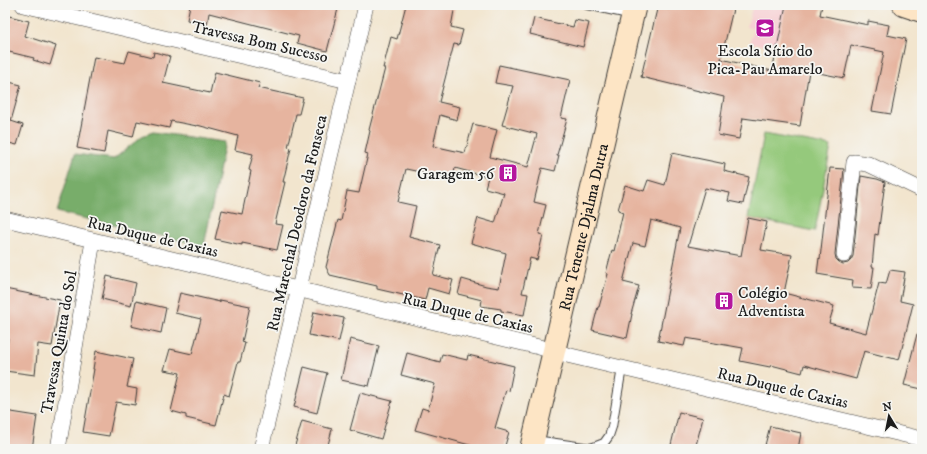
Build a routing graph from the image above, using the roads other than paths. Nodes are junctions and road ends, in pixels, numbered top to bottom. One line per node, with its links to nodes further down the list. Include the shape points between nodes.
1 (23, 5): 7 (street, Travessa Bom Sucesso)
2 (366, 5): 7 (street, Rua Marechal Deodoro da Fonseca)
3 (587, 5): 5 (lane)
4 (904, 5): 6 (main road)
5 (634, 10): 13 (main road, Rua Tenente Djalma Dutra)
6 (922, 11)
7 (348, 80): 12 (street, Rua Marechal Deodoro da Fonseca)
8 (922, 190): 11 (street, via 868,164 854,162)
9 (5, 219): 10 (street, Rua Duque de Caxias)
10 (94, 241): 12 (street, Rua Duque de Caxias); 17 (street, Travessa Quinta do Sol)
11 (844, 255)
12 (298, 290): 13 (street, Rua Duque de Caxias); 18 (street, Rua Marechal Deodoro da Fonseca)
13 (554, 351): 14 (street, Rua Duque de Caxias); 16 (main road, Rua Tenente Djalma Dutra)
14 (622, 368): 15 (street, Rua Duque de Caxias); 16 (lane, via 612,427 604,443 592,448)
15 (922, 439)
16 (532, 444)
17 (58, 449)
18 (261, 449)

